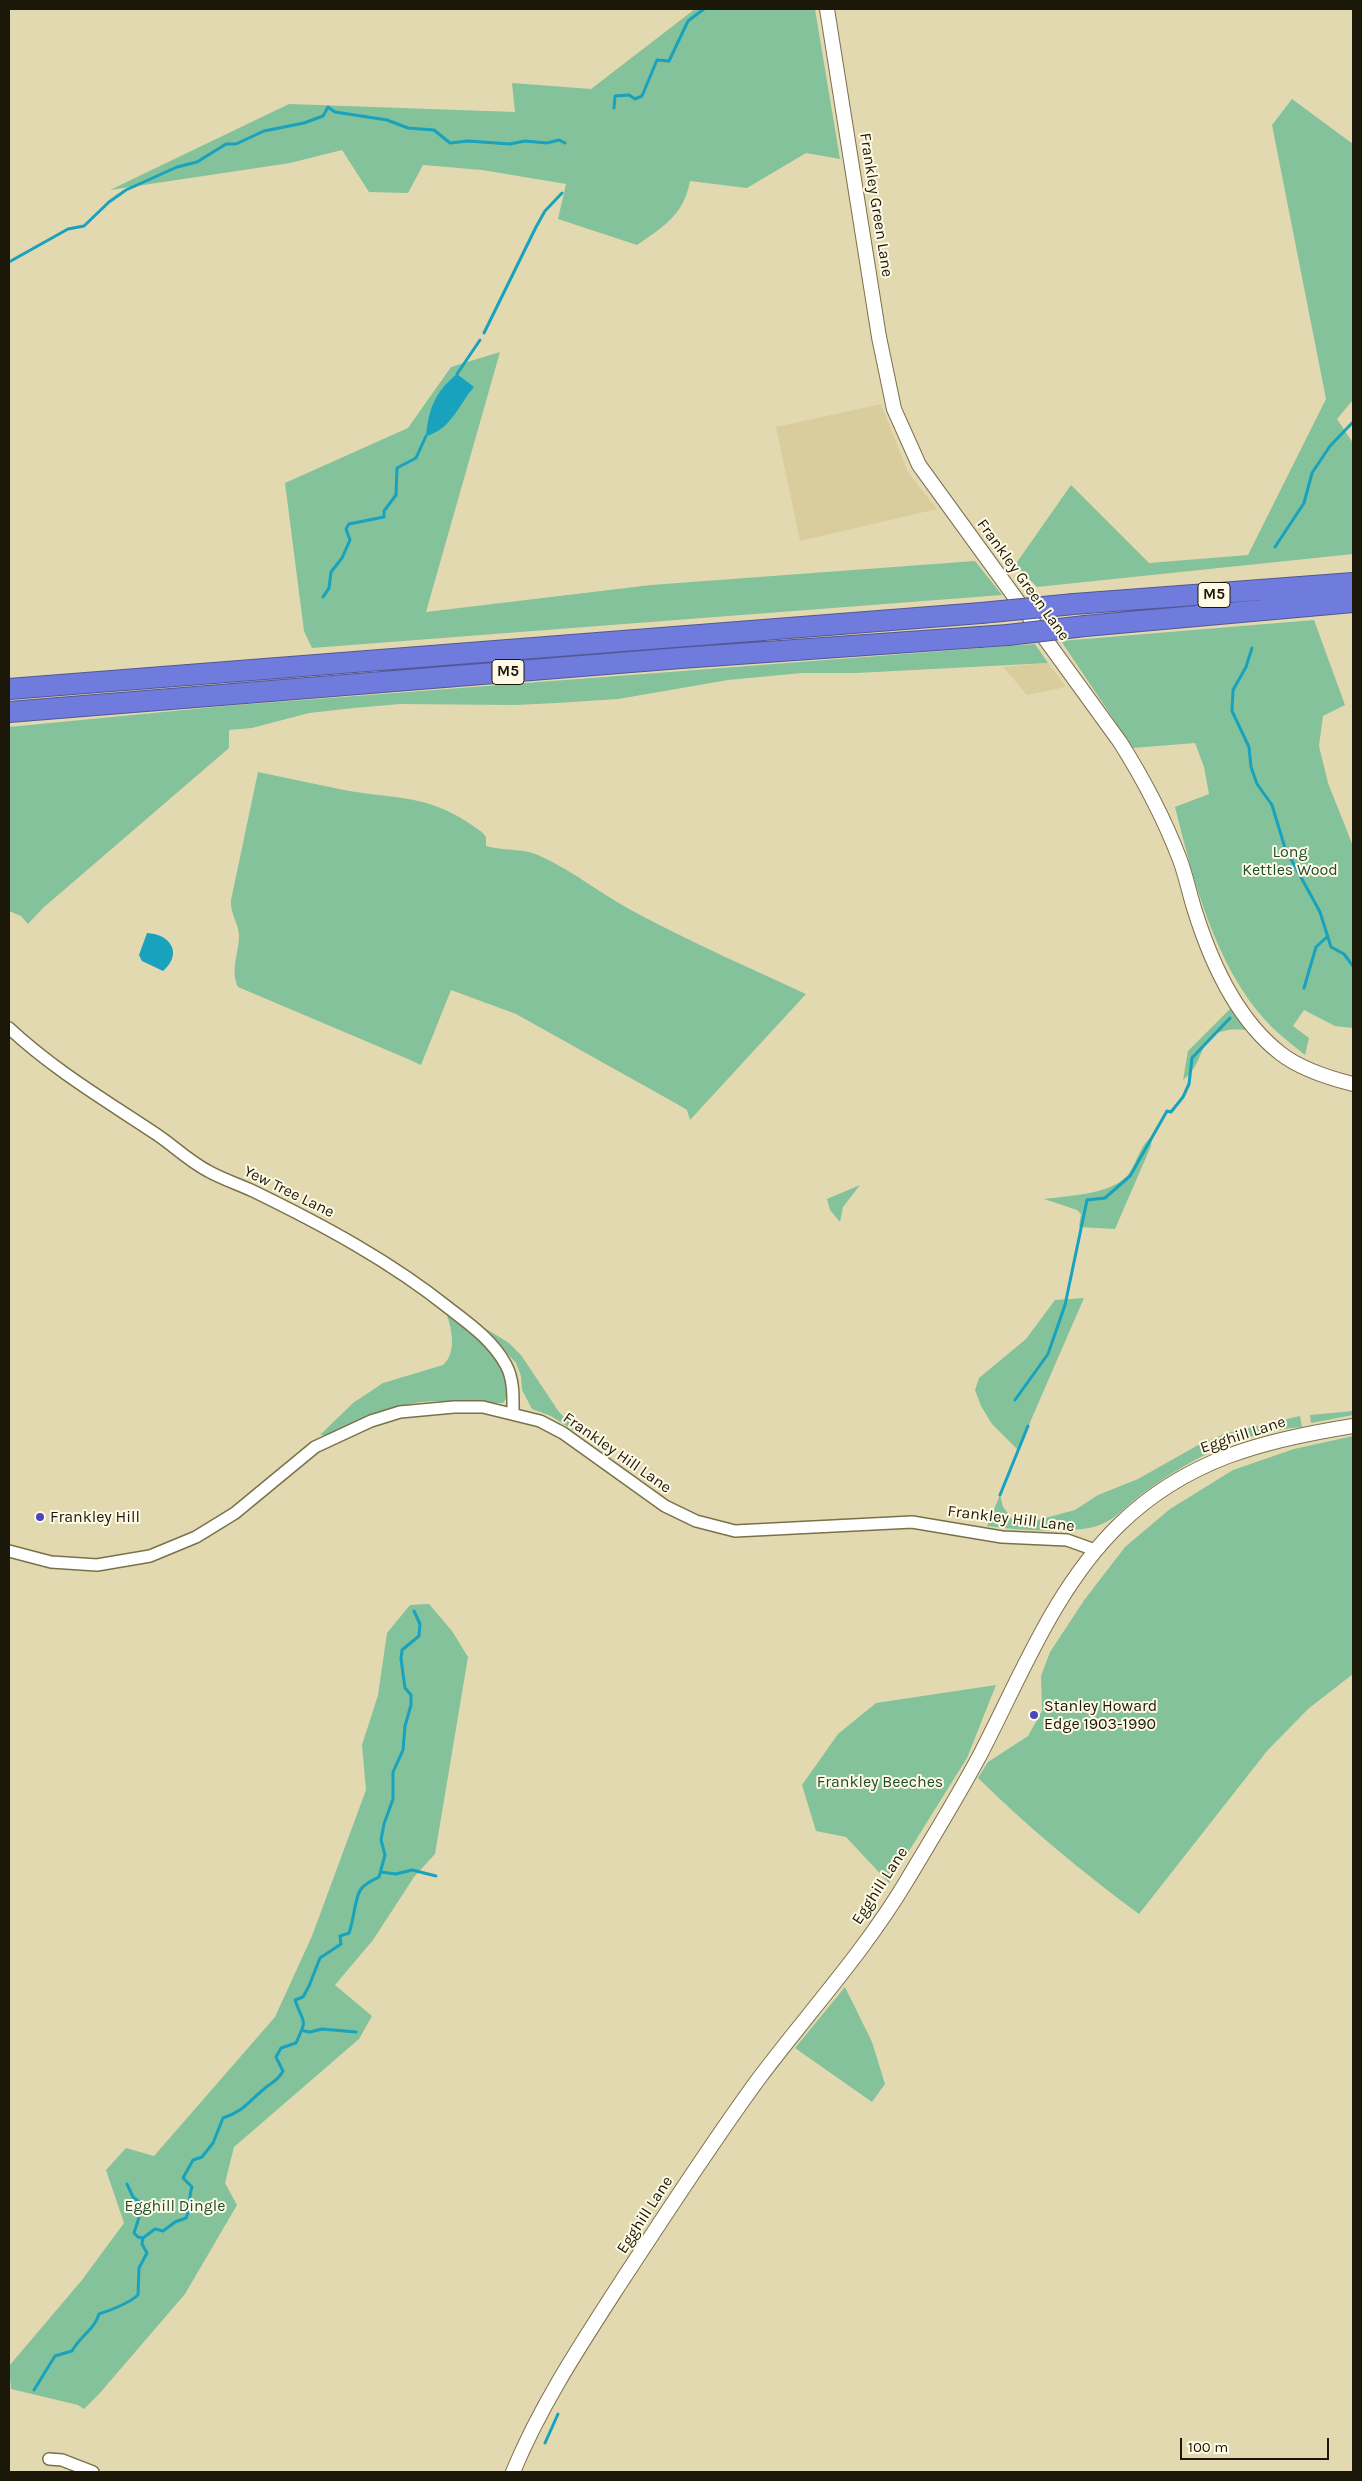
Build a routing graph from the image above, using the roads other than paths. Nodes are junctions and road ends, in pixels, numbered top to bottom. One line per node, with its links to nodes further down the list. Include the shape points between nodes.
1 (827, 9): 7 (street, Frankley Green Lane, via 879,337 894,409 919,465 1140,773 1162,814 1181,862 1209,951 1225,984 1252,1026 1281,1055 1305,1068)
2 (1353, 583): 4 (highway, M5, bridge)
3 (1353, 602): 5 (highway, M5, bridge, via 1008,635)
4 (9, 689)
5 (9, 712)
6 (9, 1028): 8 (street, Yew Tree Lane, via 40,1057 181,1155 209,1172 341,1236 427,1290 497,1351 507,1366 512,1383)
7 (1353, 1084)
8 (513, 1413): 10 (street, Frankley Hill Lane, via 483,1407 454,1407 400,1412 371,1420 315,1448 235,1513 196,1537 150,1556 97,1565 51,1562); 11 (street, Frankley Hill Lane, via 540,1421 563,1433 665,1506 696,1521 735,1531 912,1522 1002,1537 1067,1540)
9 (1353, 1426): 11 (street, Egghill Lane, via 1262,1444 1223,1456 1152,1497)
10 (9, 1550)
11 (1095, 1550): 14 (street, Egghill Lane, via 1036,1643 978,1760 905,1884 853,1959 761,2076 680,2191 570,2361)
12 (49, 2459): 13 (street, via 62,2460)
13 (86, 2471)
14 (513, 2472)

